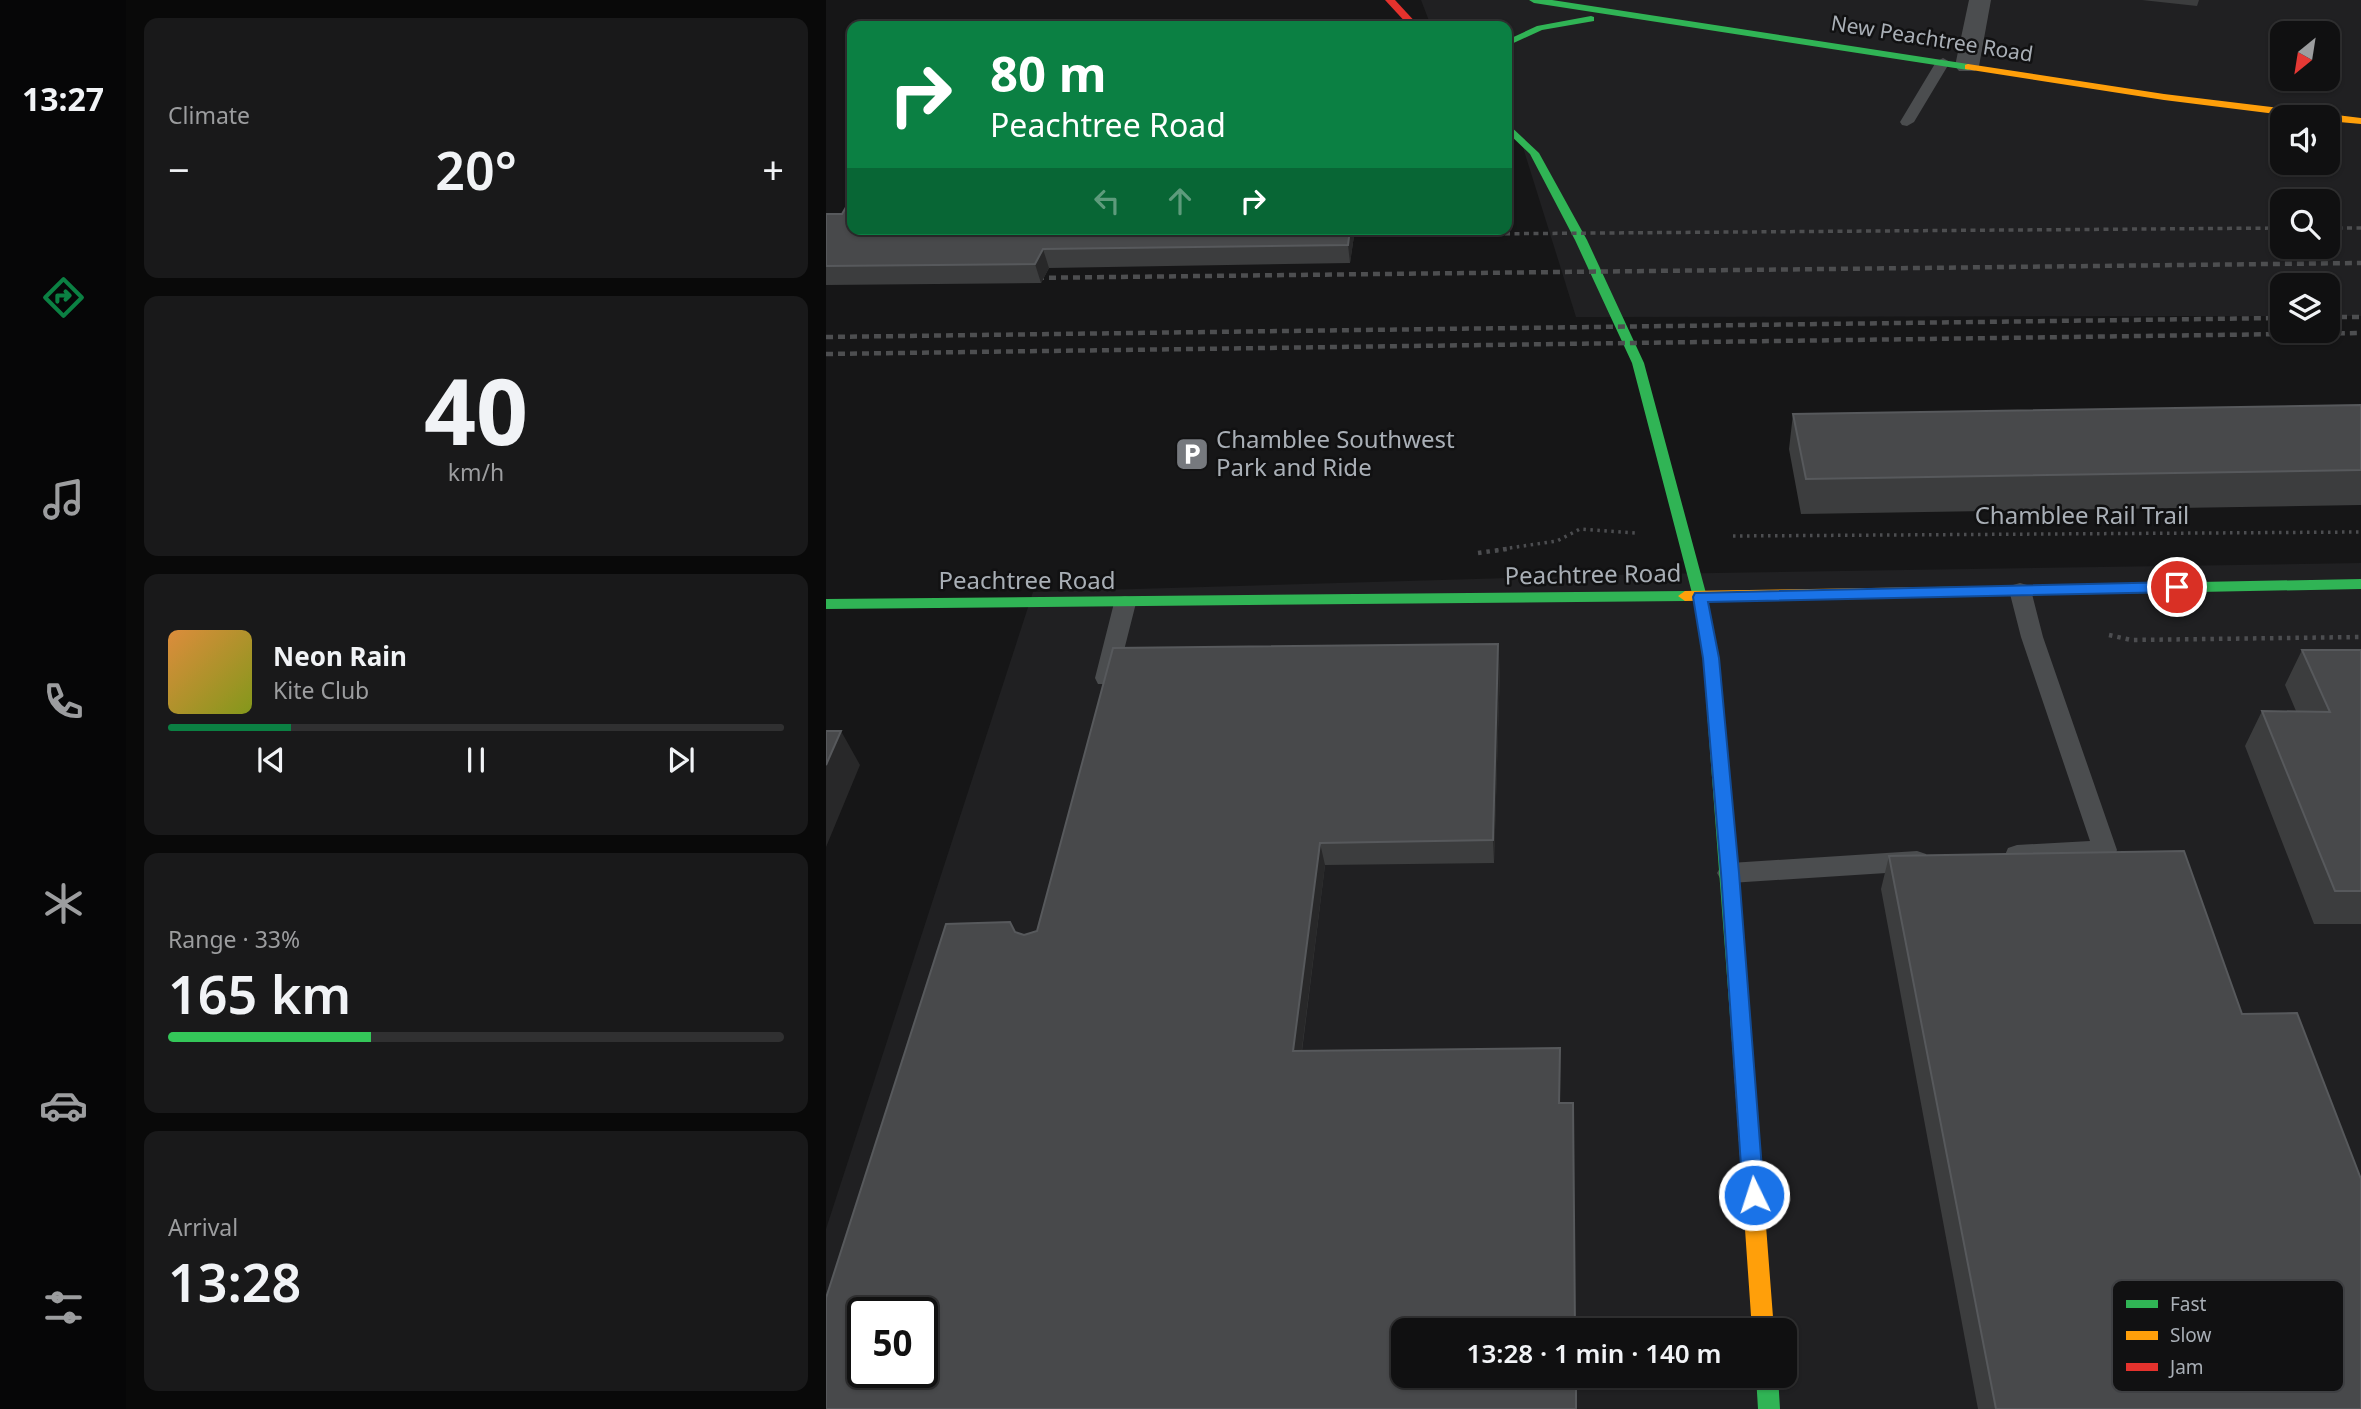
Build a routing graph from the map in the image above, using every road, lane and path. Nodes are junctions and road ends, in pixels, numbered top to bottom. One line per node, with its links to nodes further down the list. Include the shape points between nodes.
1 (1390, 0): 5 (street)
2 (1534, 0): 4 (street, New Peachtree Road)
3 (1980, 0): 8 (street)
4 (1621, 13): 6 (street, via 1539,28); 7 (street, New Peachtree Road)
5 (1409, 21)
6 (1512, 41)
7 (1943, 62): 8 (street, New Peachtree Road); 12 (lane)
8 (1967, 66): 9 (street, New Peachtree Road)
9 (2270, 111)
10 (2340, 119): 11 (street, New Peachtree Road)
11 (2361, 121)
12 (1907, 122)
13 (1512, 130): 18 (street, via 1534,153 1581,240 1638,363)
14 (2361, 532): 15 (path, Chamblee Rail Trail)
15 (1804, 535)
16 (2361, 584): 17 (street, Peachtree Road)
17 (2020, 590): 18 (street, Peachtree Road); 24 (lane, via 2105,850)
18 (1700, 597): 19 (street, Peachtree Road); 26 (street, via 1711,658)
19 (1125, 603): 20 (street, Peachtree Road); 23 (lane)
20 (826, 604)
21 (2109, 635): 22 (path, via 2131,640)
22 (2361, 636)
23 (1100, 703)
24 (1996, 856)
25 (1942, 859): 26 (lane)
26 (1730, 873): 27 (street)
27 (1762, 1318)
28 (1768, 1388): 29 (street)
29 (1769, 1409)

